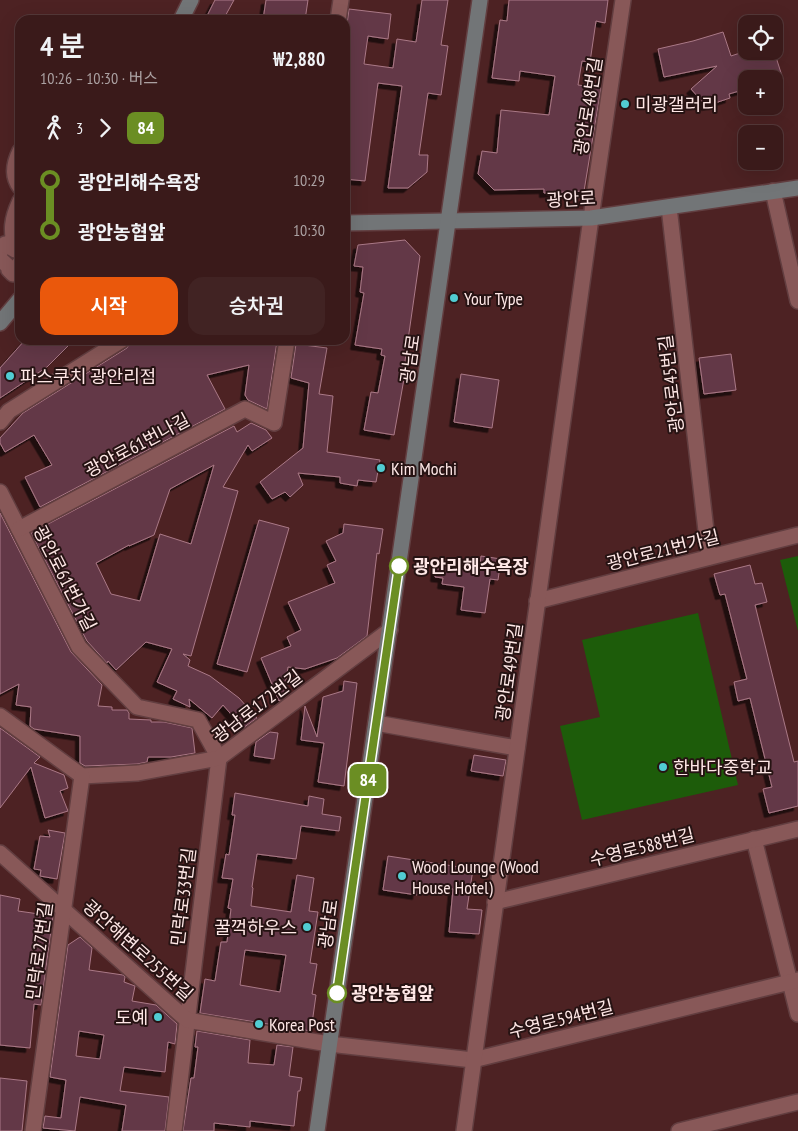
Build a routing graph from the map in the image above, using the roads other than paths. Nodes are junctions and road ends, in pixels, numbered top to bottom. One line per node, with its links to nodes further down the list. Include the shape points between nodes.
1 (191, 0): 5 (main road)
2 (342, 0): 6 (street)
3 (480, 0): 12 (main road, 광남로)
4 (623, 0): 11 (street, 광안로48번길)
5 (184, 15)
6 (339, 15)
7 (798, 188): 8 (main road, 광안로)
8 (773, 191): 9 (main road, 광안로); 19 (street)
9 (669, 207): 11 (main road, 광안로); 28 (street, 광안로45번길)
10 (15, 211): 14 (street, via 12,221)
11 (590, 218): 12 (main road, 광안로); 29 (street, 광안로49번길)
12 (449, 221): 13 (main road, 광안로); 30 (main road, 광남로)
13 (350, 223)
14 (15, 250)
15 (15, 250): 16 (street, via 5,244)
16 (0, 252)
17 (0, 259): 18 (street, via 13,274)
18 (15, 271)
19 (798, 301)
20 (15, 305): 21 (main road)
21 (0, 323)
22 (114, 345): 24 (street)
23 (286, 345): 26 (street, 광안로61번나길, via 274,423 244,410)
24 (3, 412)
25 (0, 492): 26 (street, 광안로61번가길)
26 (19, 529): 34 (street, 광안로61번가길, via 79,647 138,707 198,720)
27 (798, 535): 28 (street, 광안로21번가길)
28 (709, 558): 29 (street, 광안로21번가길)
29 (537, 601): 33 (street, 광안로49번길)
30 (390, 630): 32 (main road, 광남로); 34 (street, 광남로172번길)
31 (0, 716): 35 (street)
32 (376, 723): 33 (street); 44 (main road, 광남로)
33 (517, 748): 39 (street, 광안로49번길)
34 (219, 758): 35 (street, 광남로172번길, via 138,773); 43 (street, 민락로33번길)
35 (82, 776): 40 (street, 민락로27번길)
36 (798, 829): 37 (street, 수영로588번길)
37 (754, 840): 39 (street, 수영로588번길); 41 (street)
38 (0, 853): 40 (street, 광안해변로255번길)
39 (495, 902): 45 (street, 광안로49번길)
40 (63, 908): 43 (street, 광안해변로255번길); 47 (street, 민락로27번길)
41 (794, 981): 42 (street); 45 (street, 수영로594번길)
42 (798, 1014)
43 (187, 1020): 44 (street, 광안해변로255번길); 48 (street, 민락로33번길)
44 (329, 1044): 45 (street, 수영로594번길); 49 (main road, 광남로)
45 (473, 1060): 50 (street, 광안로49번길)
46 (798, 1102): 51 (street)
47 (33, 1131)
48 (174, 1131)
49 (317, 1131)
50 (464, 1131)
51 (679, 1131)

